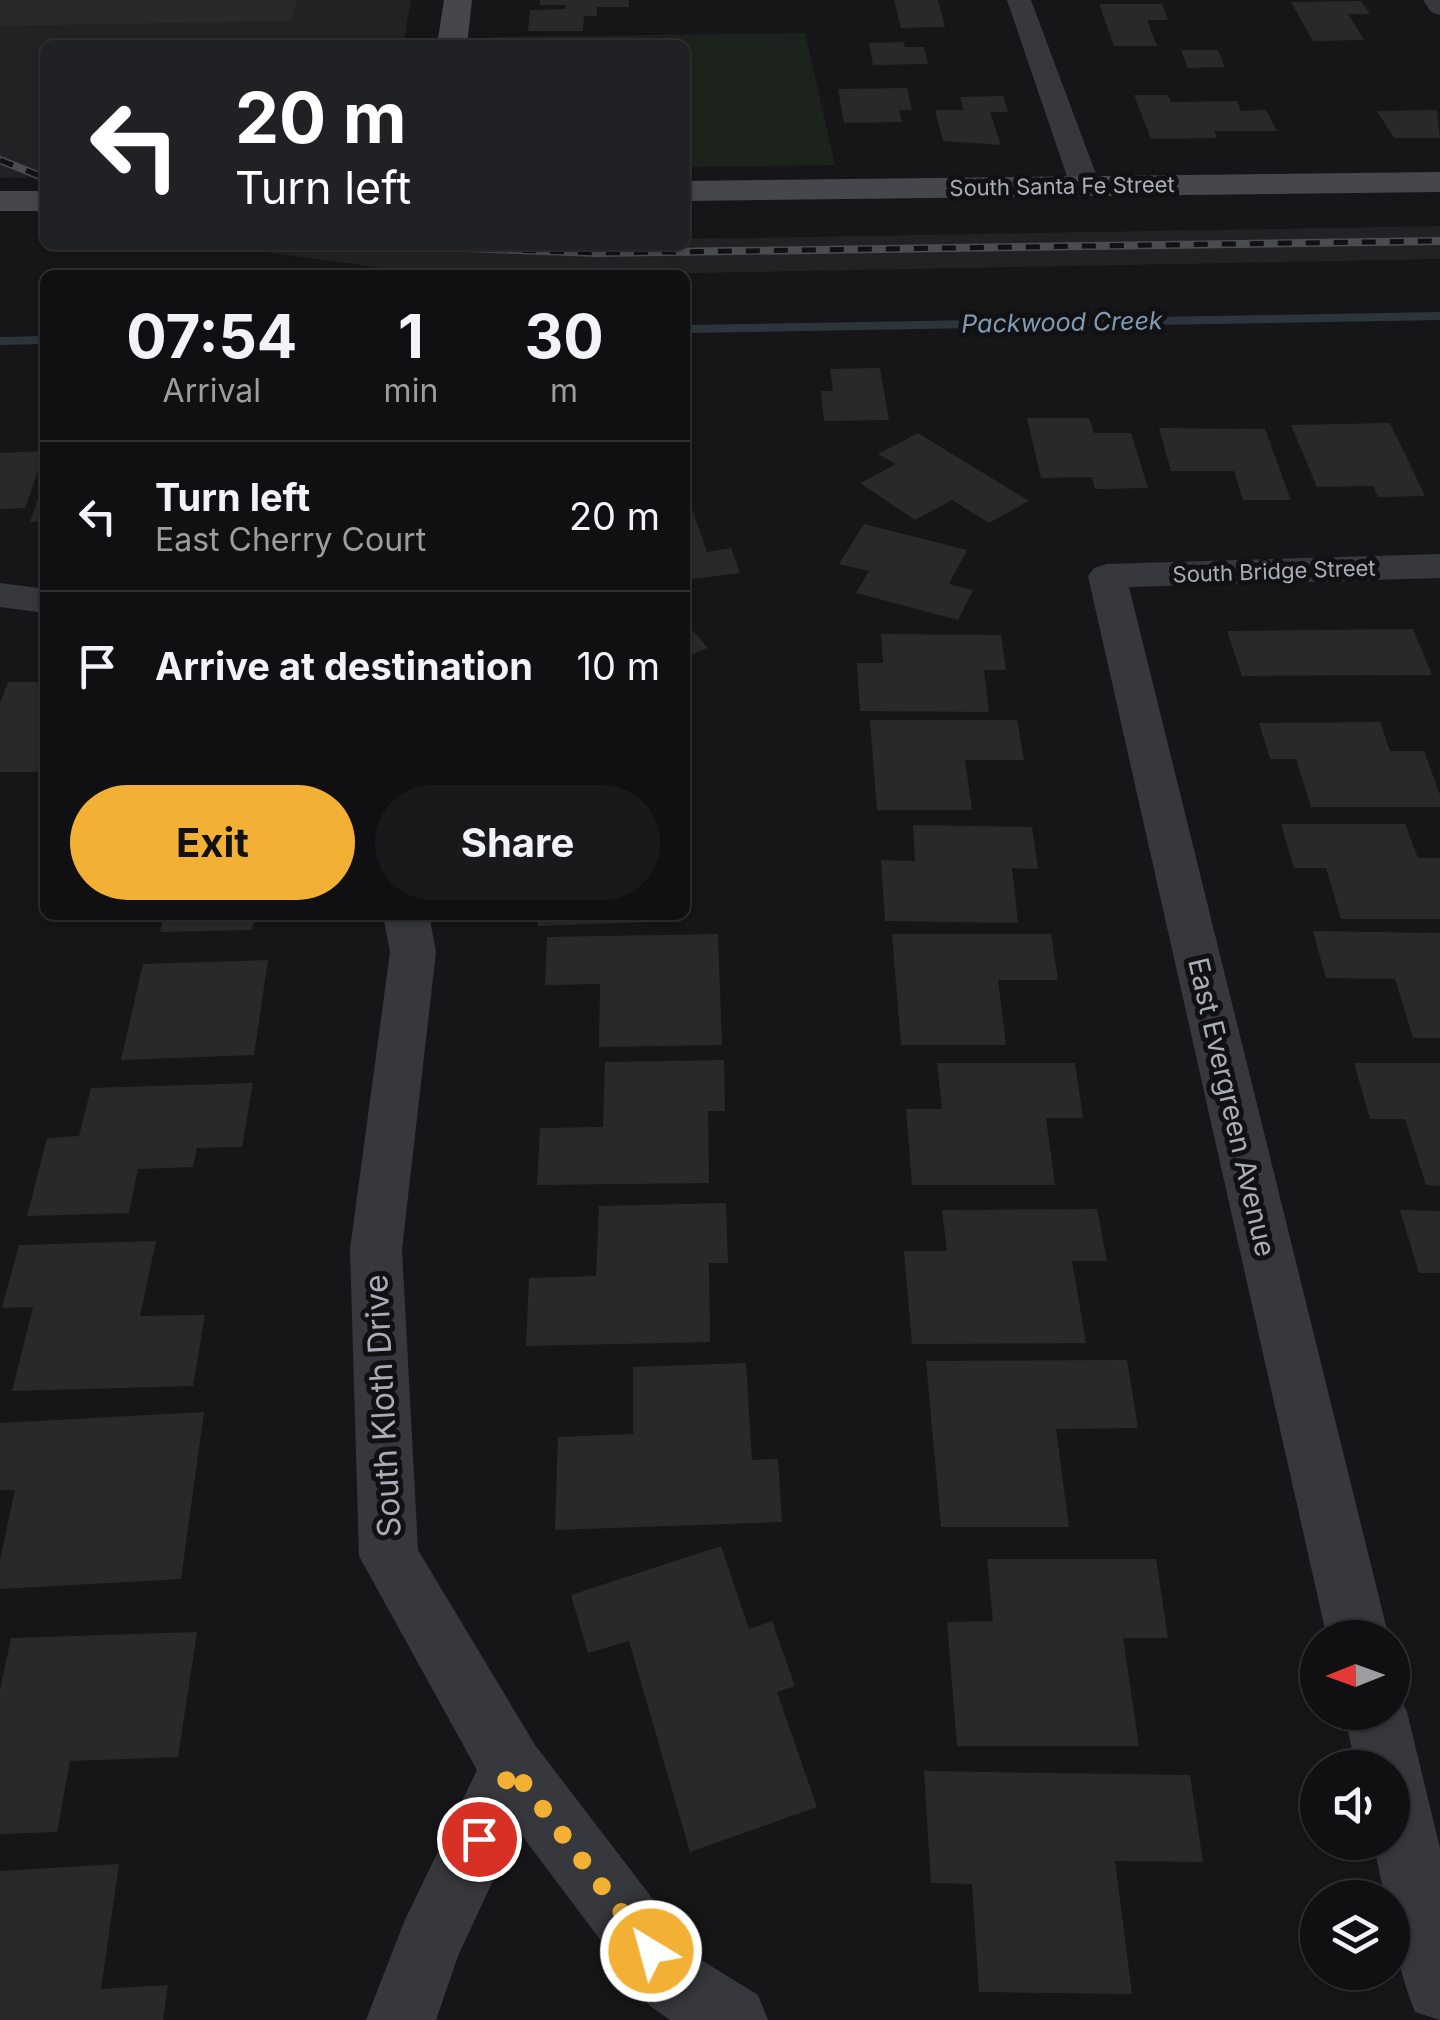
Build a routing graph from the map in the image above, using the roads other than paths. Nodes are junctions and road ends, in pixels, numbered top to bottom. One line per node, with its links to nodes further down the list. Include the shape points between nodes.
1 (458, 0): 5 (street)
2 (1019, 0): 7 (street)
3 (1435, 0): 4 (street)
4 (1440, 7)
5 (453, 40)
6 (1440, 182): 7 (street, South Santa Fe Street)
7 (1085, 186): 8 (street, South Santa Fe Street)
8 (690, 192)
9 (40, 200): 10 (street)
10 (0, 201)
11 (1440, 566): 12 (street, South Bridge Street)
12 (1107, 576): 16 (street, East Evergreen Avenue)
13 (0, 595): 14 (street)
14 (40, 600)
15 (407, 920): 17 (street, South Kloth Drive, via 413,952 376,1249 390,1556)
16 (1354, 1620)
17 (512, 1768): 20 (street, via 428,1946); 21 (street, South Kloth Drive, via 674,1982)
18 (1410, 1860): 19 (street)
19 (1440, 1987)
20 (401, 2020)
21 (733, 2020)

